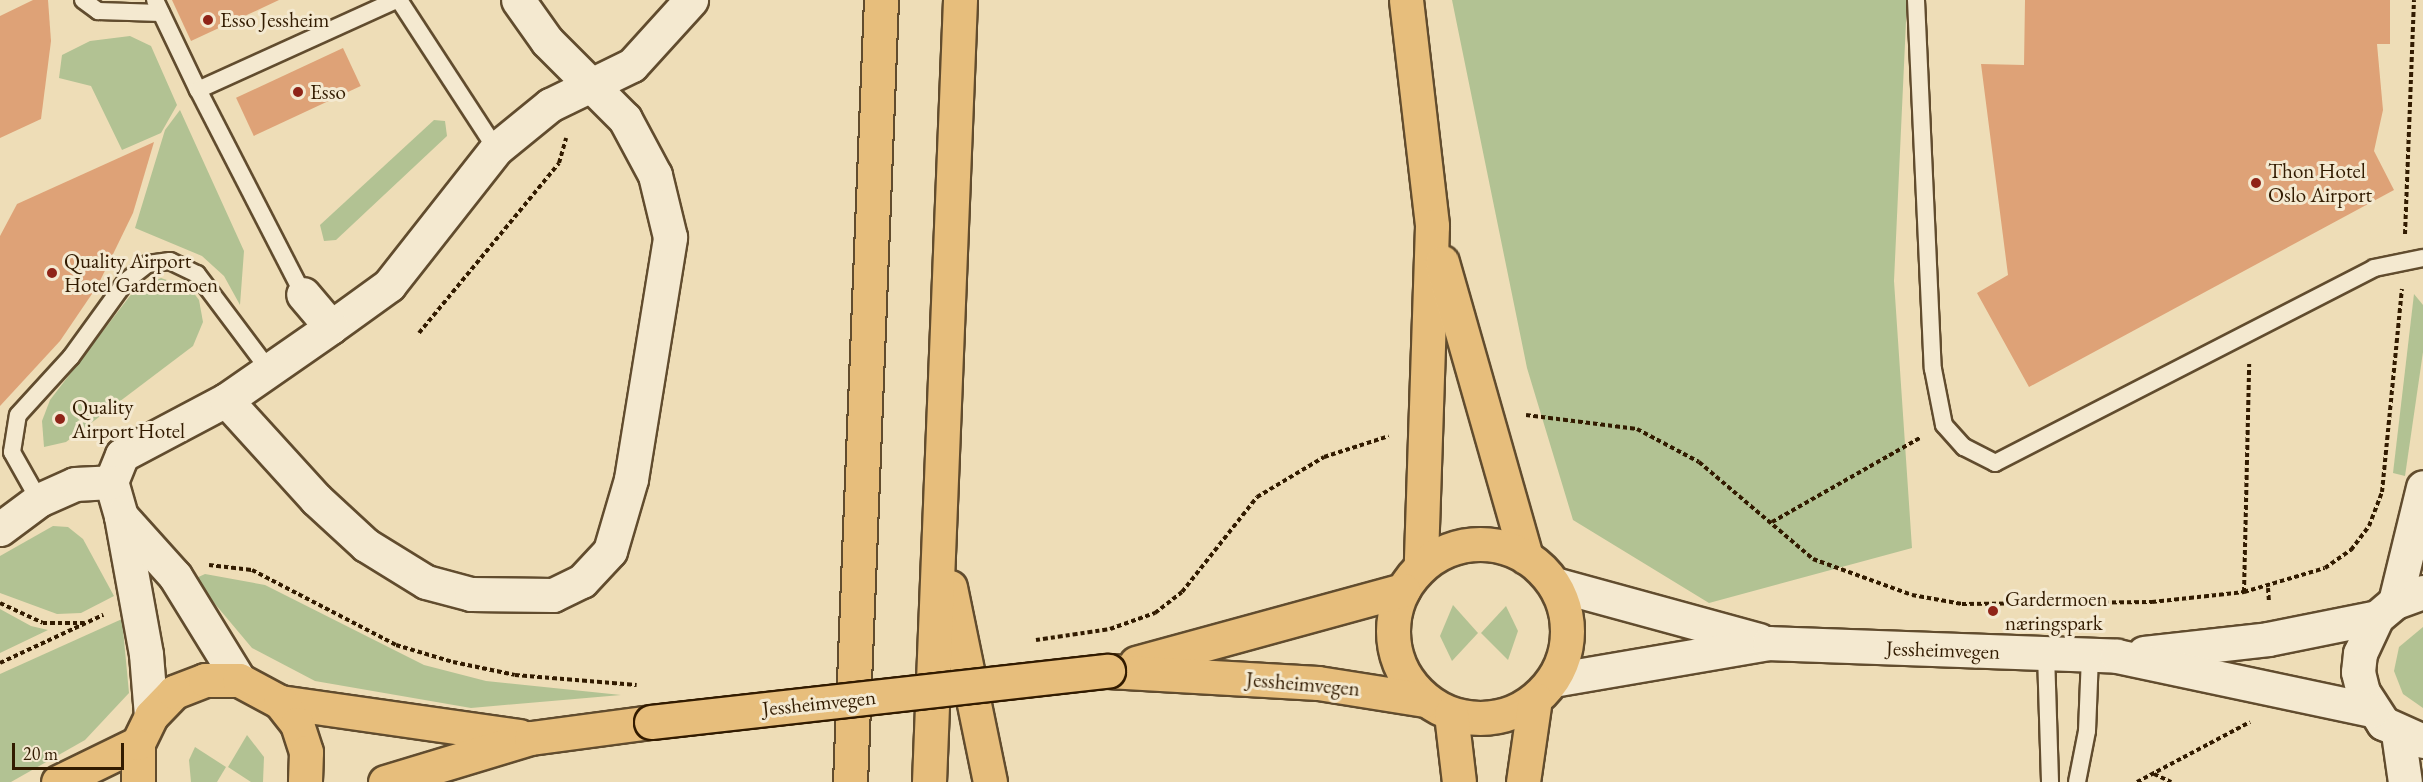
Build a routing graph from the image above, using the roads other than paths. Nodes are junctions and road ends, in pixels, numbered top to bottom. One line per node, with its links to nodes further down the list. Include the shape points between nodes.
1 (83, 0): 9 (lane, via 98,11)
2 (398, 0): 11 (lane); 12 (lane)
3 (518, 0): 10 (street, via 547,41)
4 (691, 0): 10 (street, via 632,65)
5 (881, 0): 45 (main road)
6 (960, 0): 23 (main road)
7 (1406, 0): 13 (main road)
8 (1916, 0): 14 (lane, via 1933,369 1944,425 1964,447 1995,463 2374,268)
9 (158, 7): 11 (lane)
10 (591, 85): 12 (street, via 550,105); 18 (street, via 625,119 655,174 670,237 624,517 595,570 553,595 517,598 426,582 366,545 316,499)
11 (198, 90): 15 (lane)
12 (496, 149): 16 (street, via 389,285)
13 (1432, 226): 25 (main road); 26 (main road)
14 (2423, 258)
15 (303, 294): 16 (street)
16 (331, 327): 17 (street)
17 (269, 370): 18 (street); 21 (lane, via 197,274 170,261 148,264 126,281 71,357 18,415 12,452)
18 (226, 400): 19 (street, via 122,455)
19 (111, 482): 21 (street, via 75,484); 22 (street)
20 (2423, 487): 28 (street)
21 (39, 500): 24 (street)
22 (121, 516): 33 (street, via 175,576); 38 (street, via 146,654)
23 (938, 522): 46 (main road); 47 (main road)
24 (0, 530)
25 (1526, 557): 26 (main road, via 1500,547 1472,544 1445,551); 27 (main road)
26 (1412, 578): 32 (main road, Jessheimvegen); 36 (main road, via 1393,637 1403,671)
27 (1554, 584): 29 (street, Jessheimvegen); 34 (main road, via 1568,633)
28 (2398, 604): 31 (street, Jessheimvegen, via 2268,639); 37 (street, via 2360,653 2358,672)
29 (1769, 643): 30 (street, Jessheimvegen); 34 (street, Jessheimvegen)
30 (2046, 654): 31 (street, Jessheimvegen); 50 (lane)
31 (2104, 656): 37 (street, Jessheimvegen); 51 (lane)
32 (1108, 671): 36 (main road, Jessheimvegen, via 1318,683); 40 (main road, Jessheimvegen, bridge)
33 (239, 680): 35 (main road); 38 (main road, via 205,680 174,692)
34 (1544, 690): 36 (main road, via 1509,714 1480,719); 49 (main road)
35 (280, 702): 40 (main road, Jessheimvegen); 43 (main road, via 297,724 306,752)
36 (1438, 707): 48 (main road)
37 (2372, 710): 39 (street)
38 (144, 729): 41 (main road); 42 (main road)
39 (2410, 737): 52 (street)
40 (531, 738): 44 (main road, Jessheimvegen)
41 (58, 782)
42 (138, 782)
43 (305, 782)
44 (385, 782)
45 (850, 782)
46 (929, 782)
47 (990, 782)
48 (1459, 782)
49 (1523, 782)
50 (2050, 782)
51 (2077, 782)
52 (2405, 782)

